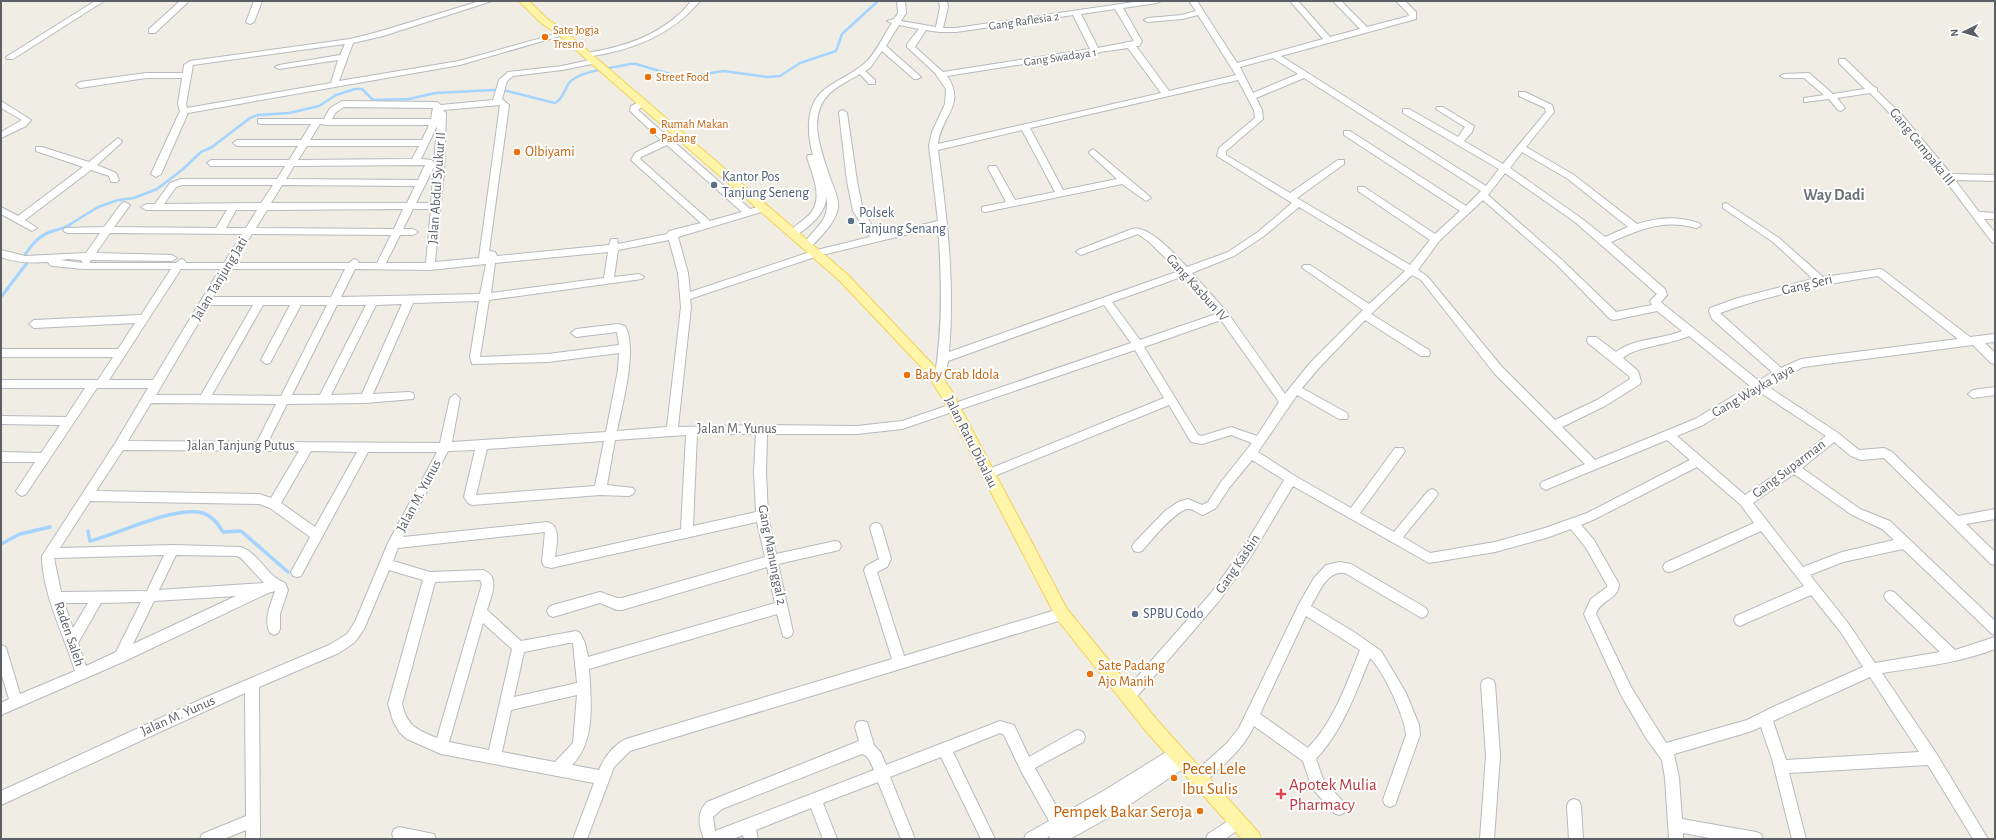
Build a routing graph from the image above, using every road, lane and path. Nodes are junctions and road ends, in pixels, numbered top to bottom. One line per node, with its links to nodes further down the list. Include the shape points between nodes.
1 (100, 1): 33 (street)
2 (185, 1): 24 (street)
3 (258, 1): 19 (street)
4 (488, 1): 27 (street)
5 (524, 1): 25 (main road, Jalan Ratu Dibalau, via 542,20)
6 (696, 1): 31 (street, via 682,16 652,37 602,52)
7 (893, 1): 20 (street)
8 (900, 1): 20 (street, via 902,13)
9 (943, 1): 22 (street)
10 (1157, 1): 15 (street, Gang Raflesia 2)
11 (1193, 1): 16 (street)
12 (1294, 1): 26 (street)
13 (1337, 1): 23 (street)
14 (1400, 1): 23 (street, via 1413,16)
15 (1118, 7): 17 (street, Gang Raflesia 2); 28 (street, via 1139,42)
16 (1201, 12): 18 (street, via 1182,17); 36 (street)
17 (1076, 13): 22 (street, Gang Raflesia 2, via 956,30); 30 (street)
18 (1148, 20)
19 (250, 22)
20 (894, 22): 21 (street, Gang Raflesia 2); 29 (street); 128 (street, via 862,61 826,85 811,103 805,131 822,199 818,213)
21 (924, 27): 22 (street, Gang Raflesia 2); 40 (street, via 910,46)
22 (939, 30)
23 (1365, 30): 26 (street)
24 (152, 31)
25 (563, 34): 31 (main road, Jalan Ratu Dibalau); 48 (street, via 460,62)
26 (1328, 40): 32 (street)
27 (350, 41): 34 (street); 42 (street, via 231,59 193,62 188,65)
28 (1131, 46): 30 (street, Gang Swadaya 1); 50 (street)
29 (882, 47): 39 (street); 44 (street)
30 (1096, 52): 40 (street, Gang Swadaya 1)
31 (586, 54): 38 (main road, Jalan Ratu Dibalau)
32 (1274, 55): 36 (street); 41 (street)
33 (10, 57)
34 (344, 57): 37 (street); 48 (street)
35 (1842, 61): 49 (street, Gang Cempaka III)
36 (1235, 66): 45 (street)
37 (279, 67)
38 (601, 67): 55 (street, via 562,68 511,74 505,77); 69 (main road, Jalan Ratu Dibalau, via 643,103)
39 (860, 70): 46 (street); 135 (street, via 826,92 815,112 813,140 833,207)
40 (940, 75): 75 (street, via 950,90 950,101 934,136)
41 (1303, 75): 53 (street); 96 (street, via 1376,119)
42 (186, 76): 47 (street, via 148,76); 60 (street, via 182,104)
43 (1784, 76): 52 (street, via 1806,75)
44 (917, 77)
45 (1240, 77): 50 (street); 53 (street)
46 (872, 82)
47 (80, 85)
48 (335, 85): 60 (street)
49 (1874, 90): 52 (street); 89 (street, Gang Cempaka III)
50 (1166, 93): 66 (street)
51 (1522, 94): 76 (street, via 1549,107 1551,111)
52 (1831, 96): 54 (street); 57 (street)
53 (1250, 97): 99 (street, via 1258,110 1259,119 1220,151 1220,156)
54 (1807, 100)
55 (497, 103): 58 (street, Jalan Tanjung Jati); 139 (street, via 505,104)
56 (1, 104): 68 (street, via 27,120)
57 (1841, 108)
58 (438, 109): 64 (street, Jalan Tanjung Jati, via 437,105 426,104 342,104); 65 (street); 87 (street, Jalan Abdul Syukur II, via 442,114)
59 (1440, 109): 71 (street, via 1470,126)
60 (184, 111): 88 (street)
61 (1406, 111): 71 (street)
62 (843, 114): 130 (street, via 858,211)
63 (261, 121): 64 (street)
64 (321, 122): 65 (street); 72 (street, Jalan Tanjung Jati)
65 (434, 122): 74 (street)
66 (1025, 128): 75 (street); 97 (street)
67 (1347, 133): 112 (street)
68 (1, 135)
69 (674, 138): 109 (main road, Jalan Ratu Dibalau); 113 (street); 118 (street, via 638,155 635,160)
70 (118, 141): 83 (street)
71 (1458, 141): 85 (street)
72 (304, 142): 73 (street); 74 (street); 82 (street, Jalan Tanjung Jati)
73 (237, 143)
74 (425, 143): 79 (street)
75 (933, 148): 117 (street)
76 (1521, 148): 85 (street); 121 (street, via 1571,177)
77 (39, 149): 83 (street)
78 (1094, 152): 92 (street)
79 (415, 162): 82 (street); 86 (street, via 429,162)
80 (1341, 162): 99 (street)
81 (211, 163): 82 (street)
82 (292, 164): 93 (street, Jalan Tanjung Jati)
83 (90, 166): 91 (street, via 108,172 113,175); 116 (street)
84 (994, 168): 100 (street)
85 (1504, 168): 96 (street); 133 (street)
86 (427, 170): 87 (street); 94 (street)
87 (439, 173): 146 (street, Jalan Abdul Syukur II)
88 (156, 174)
89 (1948, 177): 90 (street); 114 (street, Gang Cempaka III)
90 (1995, 178)
91 (114, 180)
92 (1124, 181): 97 (street); 98 (street)
93 (280, 183): 94 (street); 103 (street, via 176,183); 105 (street, Jalan Tanjung Jati)
94 (421, 183): 106 (street)
95 (1361, 189): 131 (street)
96 (1485, 192): 112 (street); 163 (street, via 1614,316)
97 (1061, 195): 100 (street)
98 (1146, 198)
99 (1294, 201): 149 (street); 150 (street, via 1243,247)
100 (1012, 204): 111 (street)
101 (125, 205): 123 (street)
102 (146, 206): 103 (street)
103 (158, 206): 104 (street)
104 (234, 206): 105 (street); 124 (street)
105 (265, 206): 106 (street); 125 (street, Jalan Tanjung Jati)
106 (409, 206): 107 (street); 126 (street)
107 (430, 206)
108 (1726, 206): 153 (street, via 1776,240)
109 (765, 208): 113 (street); 128 (main road, Jalan Ratu Dibalau)
110 (1, 210): 116 (street)
111 (985, 210)
112 (1466, 210): 131 (street)
113 (748, 213): 118 (street)
114 (1977, 215): 115 (street); 132 (street, Gang Cempaka III)
115 (1995, 216)
116 (19, 220): 120 (street)
117 (942, 223): 130 (street); 178 (street)
118 (708, 224): 129 (street)
119 (1696, 225): 121 (street, via 1684,220 1671,220)
120 (32, 228)
121 (1635, 228): 133 (street)
122 (68, 230): 123 (street)
123 (107, 231): 124 (street); 138 (street)
124 (219, 231): 125 (street)
125 (249, 232): 126 (street); 142 (street, Jalan Tanjung Jati)
126 (395, 232): 127 (street); 145 (street)
127 (413, 232)
128 (794, 233): 135 (main road, Jalan Ratu Dibalau)
129 (674, 234): 134 (street); 155 (street)
130 (875, 238): 135 (street)
131 (1436, 239): 149 (street)
132 (1995, 240)
133 (1604, 241): 163 (street, via 1661,292 1662,295 1655,301)
134 (614, 245): 139 (street); 152 (street)
135 (812, 249): 155 (street); 183 (main road, Jalan Ratu Dibalau, via 863,296)
136 (1081, 252): 150 (street, Gang Kasbun IV, via 1139,230)
137 (5, 255): 140 (street, via 20,259); 143 (street)
138 (88, 257): 140 (street, via 68,256); 141 (street); 147 (street)
139 (488, 257): 146 (street); 154 (street)
140 (52, 259): 147 (street, via 58,265)
141 (181, 262): 142 (street); 147 (street); 166 (street)
142 (230, 262): 144 (street); 162 (street, Jalan Tanjung Jati)
143 (1, 264)
144 (353, 264): 145 (street); 157 (street)
145 (380, 264): 146 (street)
146 (430, 264)
147 (83, 266)
148 (1307, 267): 164 (street)
149 (1412, 270): 164 (street); 204 (street, via 1430,284 1498,370)
150 (1186, 272): 161 (street); 165 (street, Gang Kasbun IV)
151 (639, 276): 152 (street)
152 (609, 280): 154 (street)
153 (1820, 281): 172 (street, Gang Seri, via 1882,272); 182 (street, Gang Seri, via 1738,302 1714,311 1716,316)
154 (486, 297): 158 (street); 174 (street, via 475,357 478,362 548,358)
155 (686, 297): 207 (street, via 685,326)
156 (298, 300): 157 (street); 159 (street); 180 (street)
157 (336, 300): 160 (street); 195 (street)
158 (409, 300): 160 (street); 196 (street)
159 (260, 301): 162 (street); 194 (street)
160 (373, 301): 197 (street)
161 (1106, 301): 173 (street); 178 (street)
162 (207, 302): 185 (street, Jalan Tanjung Jati)
163 (1659, 307): 168 (street)
164 (1367, 312): 175 (street); 188 (street, via 1314,366)
165 (1223, 315): 173 (street, Jalan M. Yunus); 199 (street, Gang Kasbun IV)
166 (143, 318): 167 (street); 177 (street)
167 (34, 324)
168 (1689, 332): 179 (street, via 1670,340 1632,349); 187 (street)
169 (576, 333): 174 (street, via 618,328 624,334)
170 (1995, 338): 172 (street, Gang Wayka Jaya)
171 (1592, 340): 179 (street)
172 (1972, 341): 181 (street, Gang Seri); 182 (street, Gang Wayka Jaya, via 1814,361 1793,366)
173 (1137, 344): 198 (street); 200 (street, Jalan M. Yunus)
174 (624, 348): 208 (street, via 623,370)
175 (1425, 352)
176 (1, 353): 177 (street)
177 (120, 354): 186 (street)
178 (944, 358): 183 (street)
179 (1616, 358): 204 (street, via 1634,374 1636,379 1633,383 1601,403)
180 (266, 360)
181 (1995, 360)
182 (1780, 373): 187 (street, Gang Wayka Jaya)
183 (939, 381): 200 (main road, Jalan Ratu Dibalau)
184 (1, 384): 186 (street)
185 (157, 384): 186 (street); 193 (street, Jalan Tanjung Jati)
186 (96, 385): 203 (street)
187 (1758, 386): 209 (street, Gang Wayka Jaya, via 1724,408); 210 (street)
188 (1296, 390): 199 (street); 201 (street)
189 (1995, 391): 190 (street)
190 (1973, 394)
191 (409, 396): 196 (street)
192 (455, 398): 217 (street)
193 (148, 399): 194 (street); 212 (street, Jalan Tanjung Jati)
194 (204, 399): 195 (street)
195 (285, 399): 197 (street); 213 (street)
196 (365, 399): 197 (street)
197 (323, 400)
198 (1171, 400): 211 (street, via 1197,440 1231,430); 225 (street)
199 (1285, 402): 211 (street)
200 (953, 407): 205 (street, Jalan M. Yunus, via 902,425 864,429); 225 (main road, Jalan Ratu Dibalau)
201 (1343, 416)
202 (1, 420): 203 (street)
203 (69, 421): 221 (street)
204 (1554, 426): 223 (street)
205 (762, 429): 206 (street, Jalan M. Yunus); 237 (street, Gang Manunggal 2)
206 (692, 430): 207 (street, Jalan M. Yunus); 242 (street)
207 (672, 431): 208 (street, Jalan M. Yunus)
208 (611, 434): 214 (street, Jalan M. Yunus); 228 (street)
209 (1670, 436): 222 (street); 223 (street, Gang Wayka Jaya)
210 (1834, 436): 224 (street, Gang Suparman); 238 (street, via 1858,454 1887,454)
211 (1259, 441): 219 (street)
212 (120, 445): 213 (street, Jalan Tanjung Putus); 232 (street)
213 (261, 445): 215 (street, Jalan Tanjung Putus)
214 (482, 445): 217 (street, Jalan M. Yunus); 228 (street, via 470,497 472,500)
215 (308, 446): 216 (street, Jalan Tanjung Putus); 234 (street)
216 (366, 446): 217 (street, Jalan Tanjung Putus); 243 (street)
217 (445, 447): 245 (street, Jalan M. Yunus)
218 (1399, 451): 235 (street)
219 (1251, 453): 226 (street); 248 (street, via 1210,507 1203,510 1191,504 1181,506)
220 (1, 457): 221 (street)
221 (44, 458): 229 (street)
222 (1698, 461): 233 (street); 239 (street)
223 (1594, 466): 227 (street, Gang Wayka Jaya)
224 (1794, 468): 233 (street, Gang Suparman); 246 (street, via 1856,512 1886,525)
225 (988, 474): 269 (main road, Jalan Ratu Dibalau)
226 (1292, 480): 235 (street); 288 (street, Gang Kasbin, via 1215,598)
227 (1546, 485)
228 (600, 490): 230 (street)
229 (22, 491)
230 (629, 491)
231 (1432, 494): 244 (street)
232 (87, 496): 234 (street, via 250,498); 250 (street)
233 (1745, 502): 240 (street)
234 (274, 504): 243 (street)
235 (1353, 514): 244 (street)
236 (1995, 514): 238 (street)
237 (762, 516): 242 (street); 251 (street, Gang Manunggal 2)
238 (1957, 521): 252 (street)
239 (1573, 523): 244 (street, via 1519,541 1438,557 1425,556); 299 (street, via 1590,544 1613,584 1613,590 1591,608 1590,616 1626,691 1651,733)
240 (1763, 524): 254 (street); 256 (street)
241 (876, 528): 281 (street, via 885,559 883,563 870,570)
242 (687, 532): 245 (street, via 552,563 548,562 551,531 548,527)
243 (317, 534): 255 (street)
244 (1395, 539)
245 (394, 543): 253 (street, Jalan M. Yunus)
246 (1906, 543): 256 (street, via 1842,558); 272 (street)
247 (835, 546): 251 (street)
248 (1138, 548)
249 (172, 550): 250 (street); 258 (street, via 241,552); 260 (street)
250 (50, 552): 263 (street, Raden Saleh, via 47,565)
251 (772, 560): 264 (street, Gang Manunggal 2); 266 (street, via 622,604 600,597)
252 (1995, 560)
253 (386, 564): 257 (street); 286 (street, Jalan M. Yunus, via 360,625 351,638)
254 (1669, 567)
255 (297, 572)
256 (1801, 572): 259 (street)
257 (430, 577): 268 (street, via 486,577 488,584); 296 (street, via 395,704 405,728 412,734)
258 (271, 587): 260 (street); 271 (street, via 281,587 282,590 274,614); 280 (street)
259 (1813, 588): 270 (street); 283 (street)
260 (150, 596): 262 (street); 280 (street)
261 (1890, 596): 279 (street)
262 (98, 597): 263 (street); 274 (street)
263 (57, 598): 274 (street, Raden Saleh)
264 (782, 607): 273 (street, Gang Manunggal 2); 282 (street)
265 (1303, 608): 267 (street, via 1326,573 1330,569 1340,567 1347,568); 277 (street); 292 (street)
266 (553, 611)
267 (1422, 612)
268 (481, 613): 276 (street); 296 (street)
269 (1062, 614): 281 (street); 288 (main road, Jalan Ratu Dibalau)
270 (1740, 620)
271 (274, 629)
272 (1995, 629)
273 (788, 632)
274 (72, 640): 284 (street, Raden Saleh)
275 (1995, 643): 279 (street)
276 (519, 647): 282 (street, via 574,636 580,641); 290 (street)
277 (1367, 648): 302 (street, via 1338,718 1325,741); 312 (street, via 1376,655 1391,678 1413,730)
278 (1, 651): 289 (street)
279 (1953, 656): 283 (street)
280 (120, 657): 284 (street)
281 (900, 664): 308 (street, via 626,746 614,757)
282 (582, 665): 287 (street)
283 (1873, 669): 293 (street); 303 (street)
284 (82, 674): 289 (street, Raden Saleh)
285 (1488, 684): 331 (street, via 1493,756)
286 (252, 685): 310 (street, Jalan M. Yunus, via 209,702); 315 (street)
287 (582, 688): 290 (street); 306 (street, via 581,742 576,751)
288 (1128, 697): 301 (main road, Jalan Ratu Dibalau)
289 (16, 702): 291 (street, Raden Saleh)
290 (505, 705): 300 (street)
291 (1, 710)
292 (1252, 716): 302 (street); 309 (street, via 1232,748)
293 (1765, 718): 299 (street, via 1749,726); 305 (street)
294 (862, 726): 297 (street)
295 (1078, 737): 304 (street)
296 (442, 747): 300 (street)
297 (868, 748): 307 (street, via 876,758); 318 (street, via 856,748 717,804 706,814 710,836 715,838)
298 (944, 749): 304 (street, via 1000,727 1009,730); 307 (street); 327 (street)
299 (1665, 750): 317 (street, via 1671,766)
300 (494, 757): 306 (street)
301 (1179, 757): 309 (main road, Jalan Ratu Dibalau); 319 (street, via 1117,805)
302 (1310, 757): 314 (street, via 1316,783)
303 (1930, 758): 305 (street); 336 (street)
304 (1026, 766): 319 (street)
305 (1781, 767): 335 (street)
306 (558, 769): 308 (street)
307 (880, 773): 311 (street); 326 (street)
308 (603, 778): 324 (street)
309 (1198, 778): 316 (main road, Jalan Ratu Dibalau)
310 (1, 798)
311 (815, 800): 318 (street); 325 (street)
312 (1390, 800)
313 (1574, 806): 332 (street)
314 (1339, 808)
315 (253, 820): 321 (street); 322 (street)
316 (1237, 822): 329 (street); 330 (main road, Jalan Ratu Dibalau)
317 (1676, 824): 333 (street); 334 (street)
318 (750, 833)
319 (1059, 833): 328 (street)
320 (399, 834): 323 (street)
321 (207, 839)
322 (252, 839)
323 (429, 839)
324 (580, 839)
325 (830, 839)
326 (908, 839)
327 (988, 839)
328 (1031, 839)
329 (1213, 839)
330 (1253, 839)
331 (1487, 839)
332 (1576, 839)
333 (1676, 839)
334 (1756, 839)
335 (1799, 839)
336 (1981, 839)

